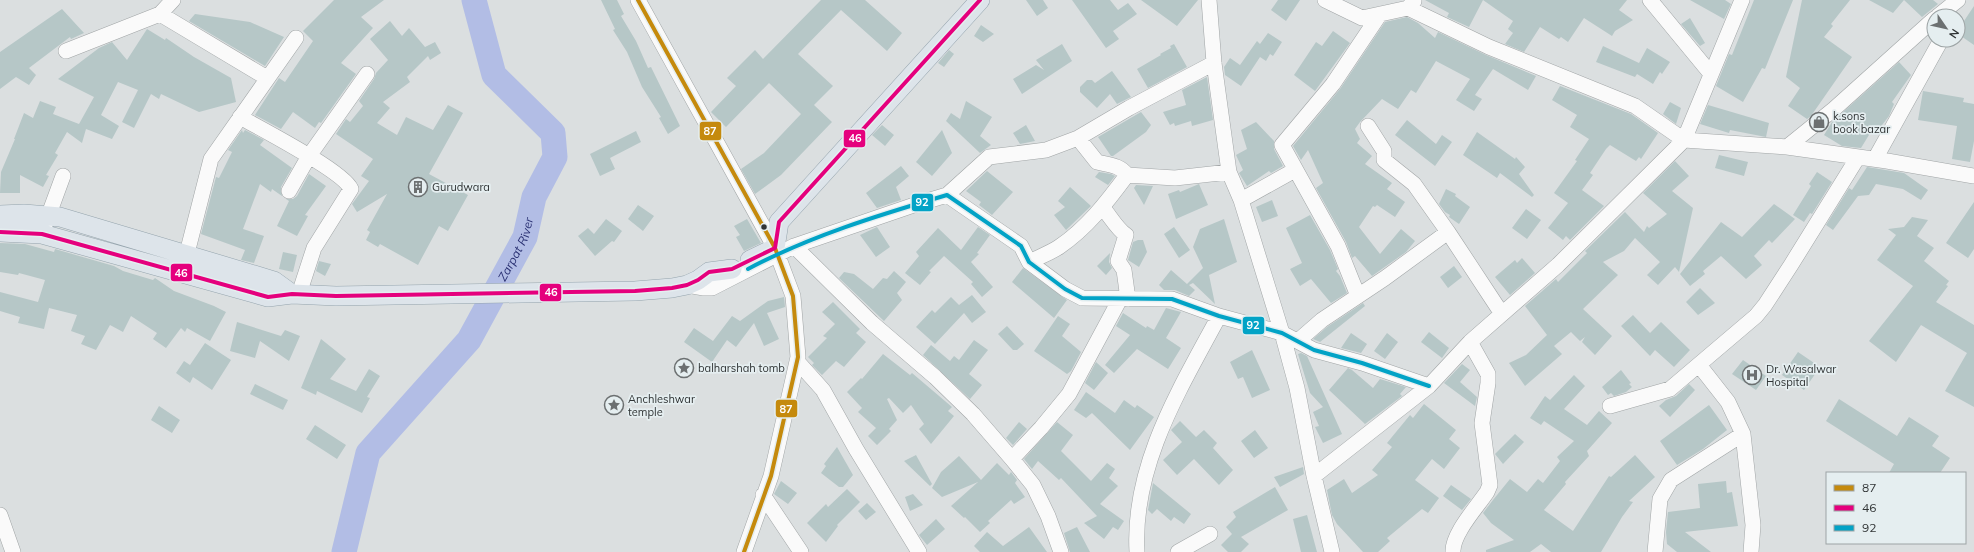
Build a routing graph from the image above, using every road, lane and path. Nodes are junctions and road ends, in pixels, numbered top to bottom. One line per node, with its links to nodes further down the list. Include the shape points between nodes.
1 (173, 0): 11 (street)
2 (638, 0): 43 (street)
3 (980, 0): 43 (main road, via 779,222)
4 (1209, 0): 17 (street)
5 (1325, 0): 12 (street, via 1362,18)
6 (1650, 0): 19 (street)
7 (1742, 0): 19 (street)
8 (1958, 0): 10 (street)
9 (1412, 4): 12 (street); 24 (street, via 1489,47 1635,106)
10 (1948, 8)
11 (160, 14): 16 (street); 20 (street)
12 (1380, 14): 29 (street, via 1333,84 1282,142 1282,147)
13 (1926, 26): 25 (street, via 1834,109)
14 (296, 38): 20 (street)
15 (1936, 48): 28 (street)
16 (66, 51)
17 (1214, 63): 23 (street); 30 (street)
18 (367, 74): 26 (street)
19 (1711, 74): 24 (street)
20 (267, 78): 21 (street)
21 (240, 117): 26 (street); 46 (street, via 211,159)
22 (1368, 126): 41 (street, via 1384,151 1384,160 1413,183)
23 (1078, 138): 31 (street, via 1097,162 1123,169); 35 (street, via 1046,150 989,157)
24 (1684, 140): 25 (street); 52 (street, via 1558,264)
25 (1787, 147): 27 (street)
26 (309, 156): 34 (street); 49 (street, via 344,180 351,189 314,248)
27 (1858, 157): 28 (street); 58 (street, via 1765,305 1756,316)
28 (1874, 159): 33 (street)
29 (1295, 170): 36 (street); 50 (street, via 1338,246)
30 (1229, 172): 31 (street, via 1175,178); 36 (street)
31 (1127, 175): 37 (street)
32 (63, 176): 39 (street)
33 (1974, 176)
34 (289, 191)
35 (947, 195): 43 (street); 45 (street, via 1021,246)
36 (1241, 200): 54 (street)
37 (1103, 208): 45 (street, via 1058,247); 51 (street, via 1126,235 1118,261 1124,270)
38 (0, 215): 39 (main road)
39 (48, 216): 42 (street); 46 (main road, via 60,217)
40 (0, 232): 42 (main road)
41 (1448, 232): 50 (street); 52 (street)
42 (42, 234): 46 (main road)
43 (782, 250): 44 (main road); 48 (street, via 712,288); 57 (street, via 792,296); 62 (street, via 935,377 973,414)
44 (750, 260)
45 (1029, 262): 51 (street, via 1065,289 1082,298)
46 (184, 265): 49 (main road, via 268,297)
47 (732, 270): 48 (main road, via 708,272)
48 (687, 285): 49 (main road, via 635,291 580,293 336,296)
49 (295, 294)
50 (1358, 296): 55 (street, via 1322,320)
51 (1124, 299): 53 (street, via 1172,299); 62 (street, via 1068,394 1042,428)
52 (1502, 314): 56 (street)
53 (1220, 316): 54 (street); 72 (street, via 1172,406 1153,448 1138,516)
54 (1282, 333): 55 (street); 63 (street, via 1297,388)
55 (1299, 340): 59 (street, via 1314,350)
56 (1470, 342): 59 (street); 75 (street, via 1488,374 1482,423 1490,485 1459,532)
57 (797, 361): 64 (street, via 771,476); 70 (street, via 823,390 856,450)
58 (1699, 365): 60 (street, via 1670,389); 61 (street, via 1731,407)
59 (1429, 386): 63 (street)
60 (1610, 406)
61 (1743, 434): 76 (street, via 1670,480 1660,499); 77 (street, via 1753,525)
62 (1012, 458): 71 (street, via 1033,485)
63 (1314, 476): 74 (street)
64 (764, 495): 68 (street); 69 (street)
65 (0, 515): 67 (street)
66 (1210, 534): 73 (street)
67 (13, 552)
68 (744, 552)
69 (801, 552)
70 (919, 552)
71 (1061, 552)
72 (1137, 552)
73 (1178, 552)
74 (1332, 552)
75 (1453, 552)
76 (1655, 552)
77 (1751, 552)

